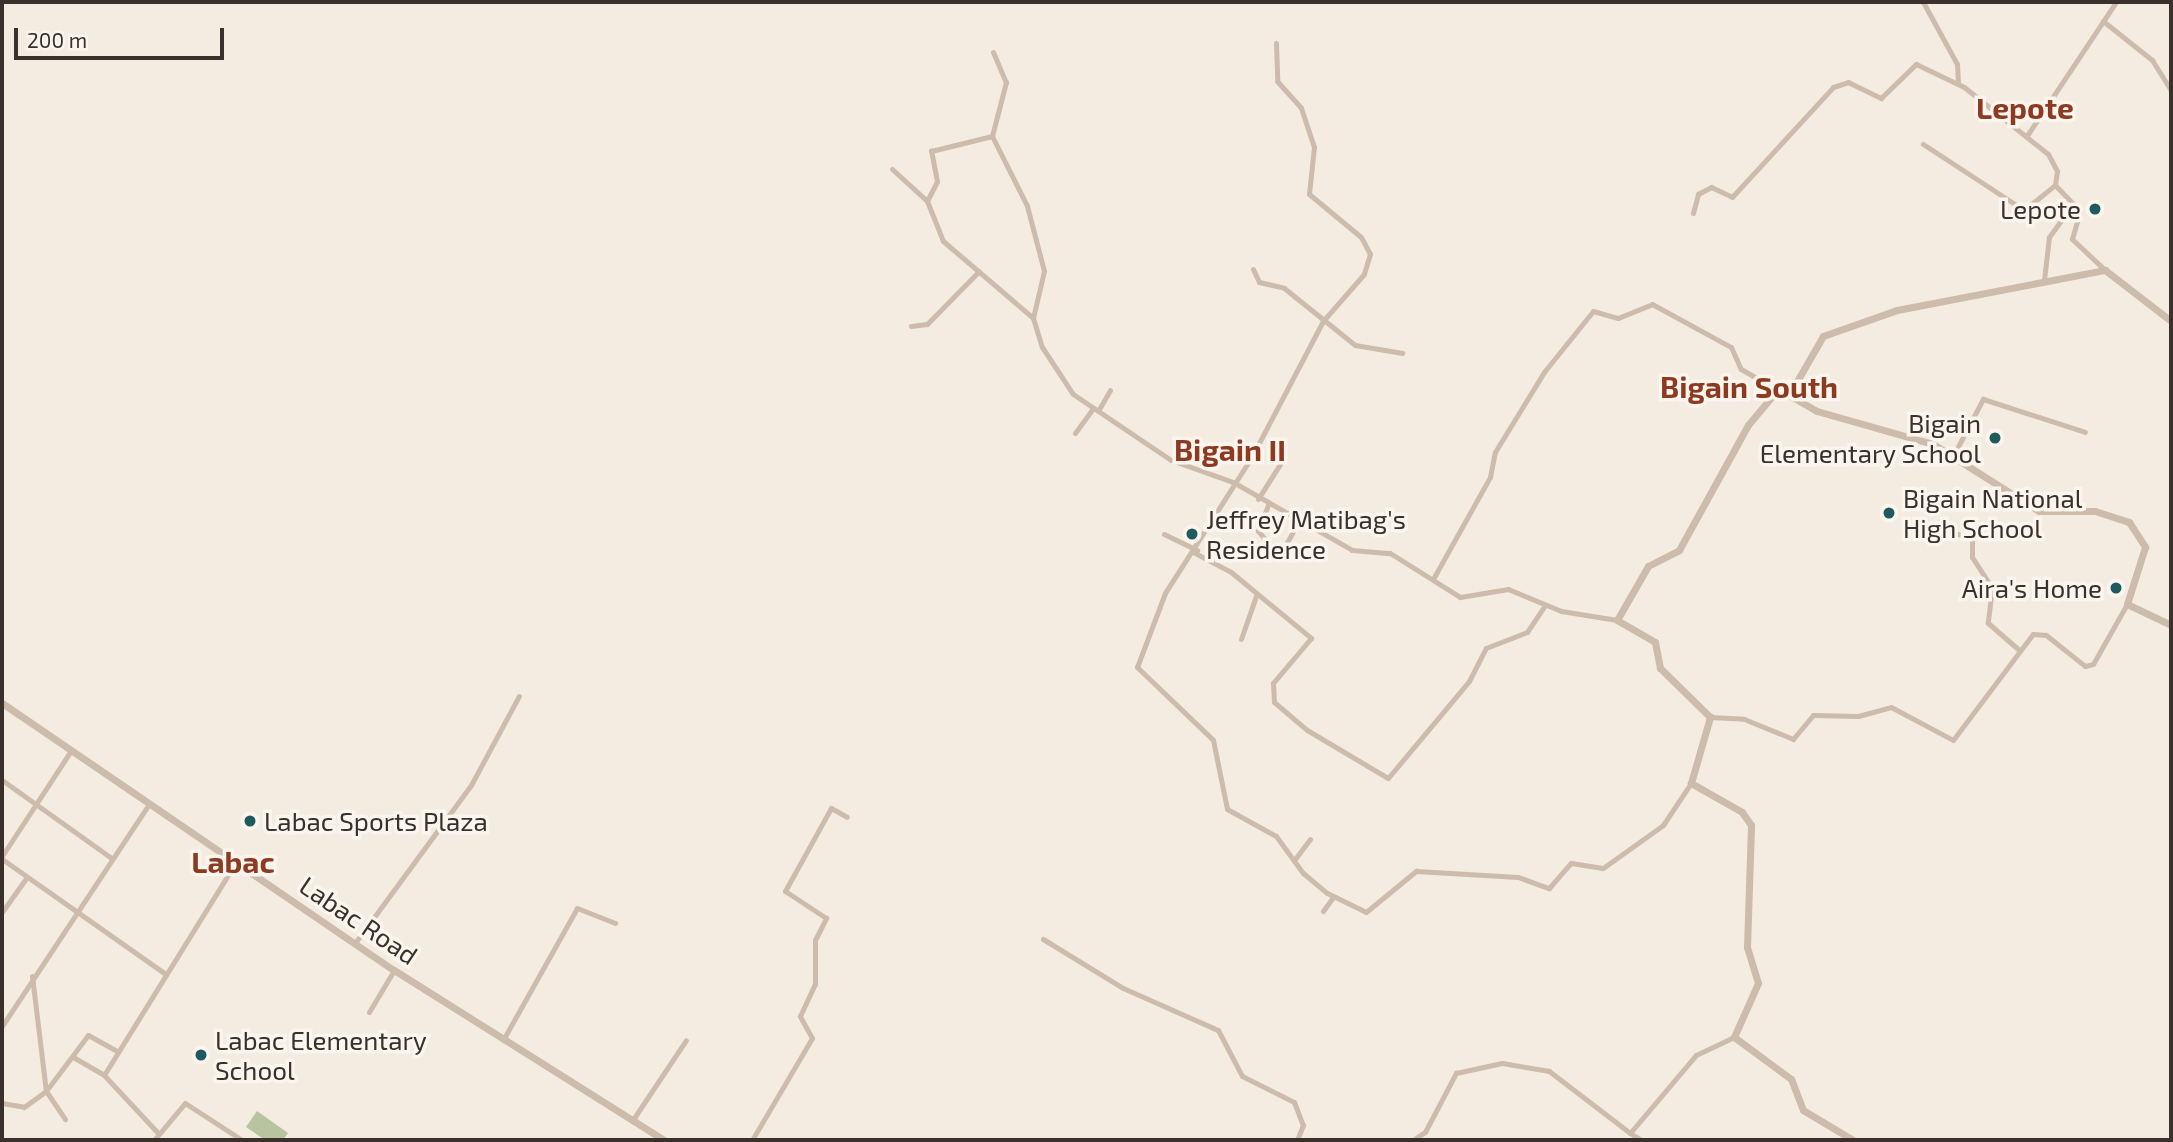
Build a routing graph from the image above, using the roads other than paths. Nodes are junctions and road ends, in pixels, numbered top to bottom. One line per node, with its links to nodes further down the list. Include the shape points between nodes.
1 (1923, 2): 6 (street, via 1958,65)
2 (2116, 2): 3 (street)
3 (2103, 21): 7 (street, via 2152,60); 8 (street)
4 (1276, 43): 21 (street, via 1277,81 1301,108 1314,146 1309,194 1361,237 1370,254 1365,272)
5 (993, 52): 9 (street, via 1006,82)
6 (1958, 83): 8 (street); 15 (street, via 1916,64 1881,98 1848,82 1833,87 1732,197 1711,187 1699,194)
7 (2171, 90)
8 (2028, 134): 12 (street, via 2053,161)
9 (992, 136): 13 (street, via 931,151 937,181); 20 (street, via 1027,206 1044,271)
10 (1923, 144): 12 (street, via 2024,210)
11 (892, 169): 13 (street)
12 (2055, 186): 14 (street)
13 (927, 201): 18 (street, via 938,234)
14 (2073, 204): 17 (street, via 2080,211 2072,239); 19 (street, via 2049,236)
15 (1693, 213)
16 (1253, 269): 21 (street, via 1259,282 1284,288)
17 (2105, 270): 19 (street); 22 (street)
18 (979, 271): 20 (street); 23 (street, via 928,324)
19 (2044, 280): 26 (street, via 1897,310 1826,334)
20 (1033, 318): 27 (street, via 1042,346 1070,390)
21 (1323, 321): 24 (street, via 1355,345); 32 (street)
22 (2171, 321)
23 (911, 326)
24 (1402, 353)
25 (1110, 390): 27 (street)
26 (1785, 393): 30 (street, via 1818,411 1924,440); 41 (street, via 1741,369 1731,347 1652,304 1618,318 1593,311 1544,372 1495,452 1490,477); 45 (street, via 1768,399 1741,435 1679,550 1648,566)
27 (1096, 410): 29 (street); 32 (street, via 1171,460)
28 (2085, 432): 30 (street, via 1983,399)
29 (1075, 433)
30 (1952, 459): 43 (street, via 2039,512 2095,511 2129,522 2145,547)
31 (1280, 464): 33 (street)
32 (1233, 482): 33 (street); 39 (street)
33 (1258, 499): 34 (street)
34 (1268, 505): 35 (street); 38 (street, via 1258,531)
35 (1298, 523): 40 (street); 41 (street, via 1352,551 1390,553)
36 (1950, 531): 48 (street, via 1972,539 1972,557 1992,588 1988,623)
37 (1164, 534): 39 (street)
38 (1265, 539)
39 (1196, 551): 42 (street, via 1231,572); 61 (street, via 1161,601 1138,667 1213,740 1227,809 1276,836)
40 (1280, 555)
41 (1433, 579): 44 (street, via 1460,597 1508,590)
42 (1256, 596): 44 (street, via 1311,638 1273,684 1274,702 1388,778 1469,681 1486,648 1527,632); 47 (street)
43 (2127, 604): 46 (street); 48 (street, via 2093,664 2085,666 2039,632)
44 (1545, 605): 45 (street)
45 (1617, 620): 51 (street, via 1655,642 1660,668)
46 (2171, 625)
47 (1241, 639)
48 (2018, 649): 51 (street, via 1953,740 1891,707 1849,717 1813,715 1793,739 1744,719)
49 (519, 696): 70 (street, via 471,785)
50 (2, 703): 52 (street, Labac Road)
51 (1710, 717): 54 (street)
52 (70, 752): 55 (street); 56 (street, Labac Road)
53 (2, 780): 55 (street)
54 (1691, 783): 64 (street, via 1663,825 1629,853 1598,869 1571,863 1549,888 1518,877 1416,871 1369,911); 76 (street, via 1742,812 1754,843 1747,947 1758,983)
55 (36, 804): 59 (street); 60 (street)
56 (148, 805): 60 (street); 62 (street, Labac Road)
57 (847, 817): 91 (street, via 831,808 785,891 826,918 815,940 815,984 800,1016 812,1038)
58 (1310, 839): 61 (street)
59 (2, 857): 63 (street)
60 (110, 857): 65 (street)
61 (1295, 859): 64 (street)
62 (236, 862): 70 (street, Labac Road); 72 (street)
63 (27, 877): 65 (street); 67 (street)
64 (1333, 897): 66 (street)
65 (74, 911): 72 (street); 73 (street)
66 (1323, 911)
67 (2, 912)
68 (615, 923): 77 (street, via 577,908)
69 (1043, 939): 92 (street, via 1124,988 1219,1030 1242,1076 1294,1102 1303,1125)
70 (355, 943): 71 (street, Labac Road)
71 (394, 970): 74 (street); 77 (street, Labac Road)
72 (164, 973): 79 (street)
73 (32, 976): 75 (street); 82 (street)
74 (369, 1012)
75 (2, 1026)
76 (1734, 1037): 87 (street, via 1696,1055); 95 (street, via 1791,1079 1798,1105)
77 (503, 1040): 85 (street, Labac Road)
78 (686, 1040): 85 (street)
79 (115, 1050): 80 (street, via 88,1035); 81 (street)
80 (73, 1057): 81 (street); 82 (street)
81 (104, 1075): 86 (street)
82 (46, 1091): 83 (street, via 24,1107); 84 (street)
83 (2, 1103)
84 (65, 1119)
85 (632, 1121): 90 (street, Labac Road)
86 (158, 1133): 88 (street); 89 (street, via 185,1103)
87 (1630, 1133): 93 (street, via 1549,1071 1502,1063 1455,1073 1425,1132); 94 (street)
88 (154, 1140)
89 (242, 1140)
90 (664, 1140)
91 (752, 1140)
92 (1297, 1140)
93 (1413, 1140)
94 (1641, 1140)
95 (1853, 1140)

